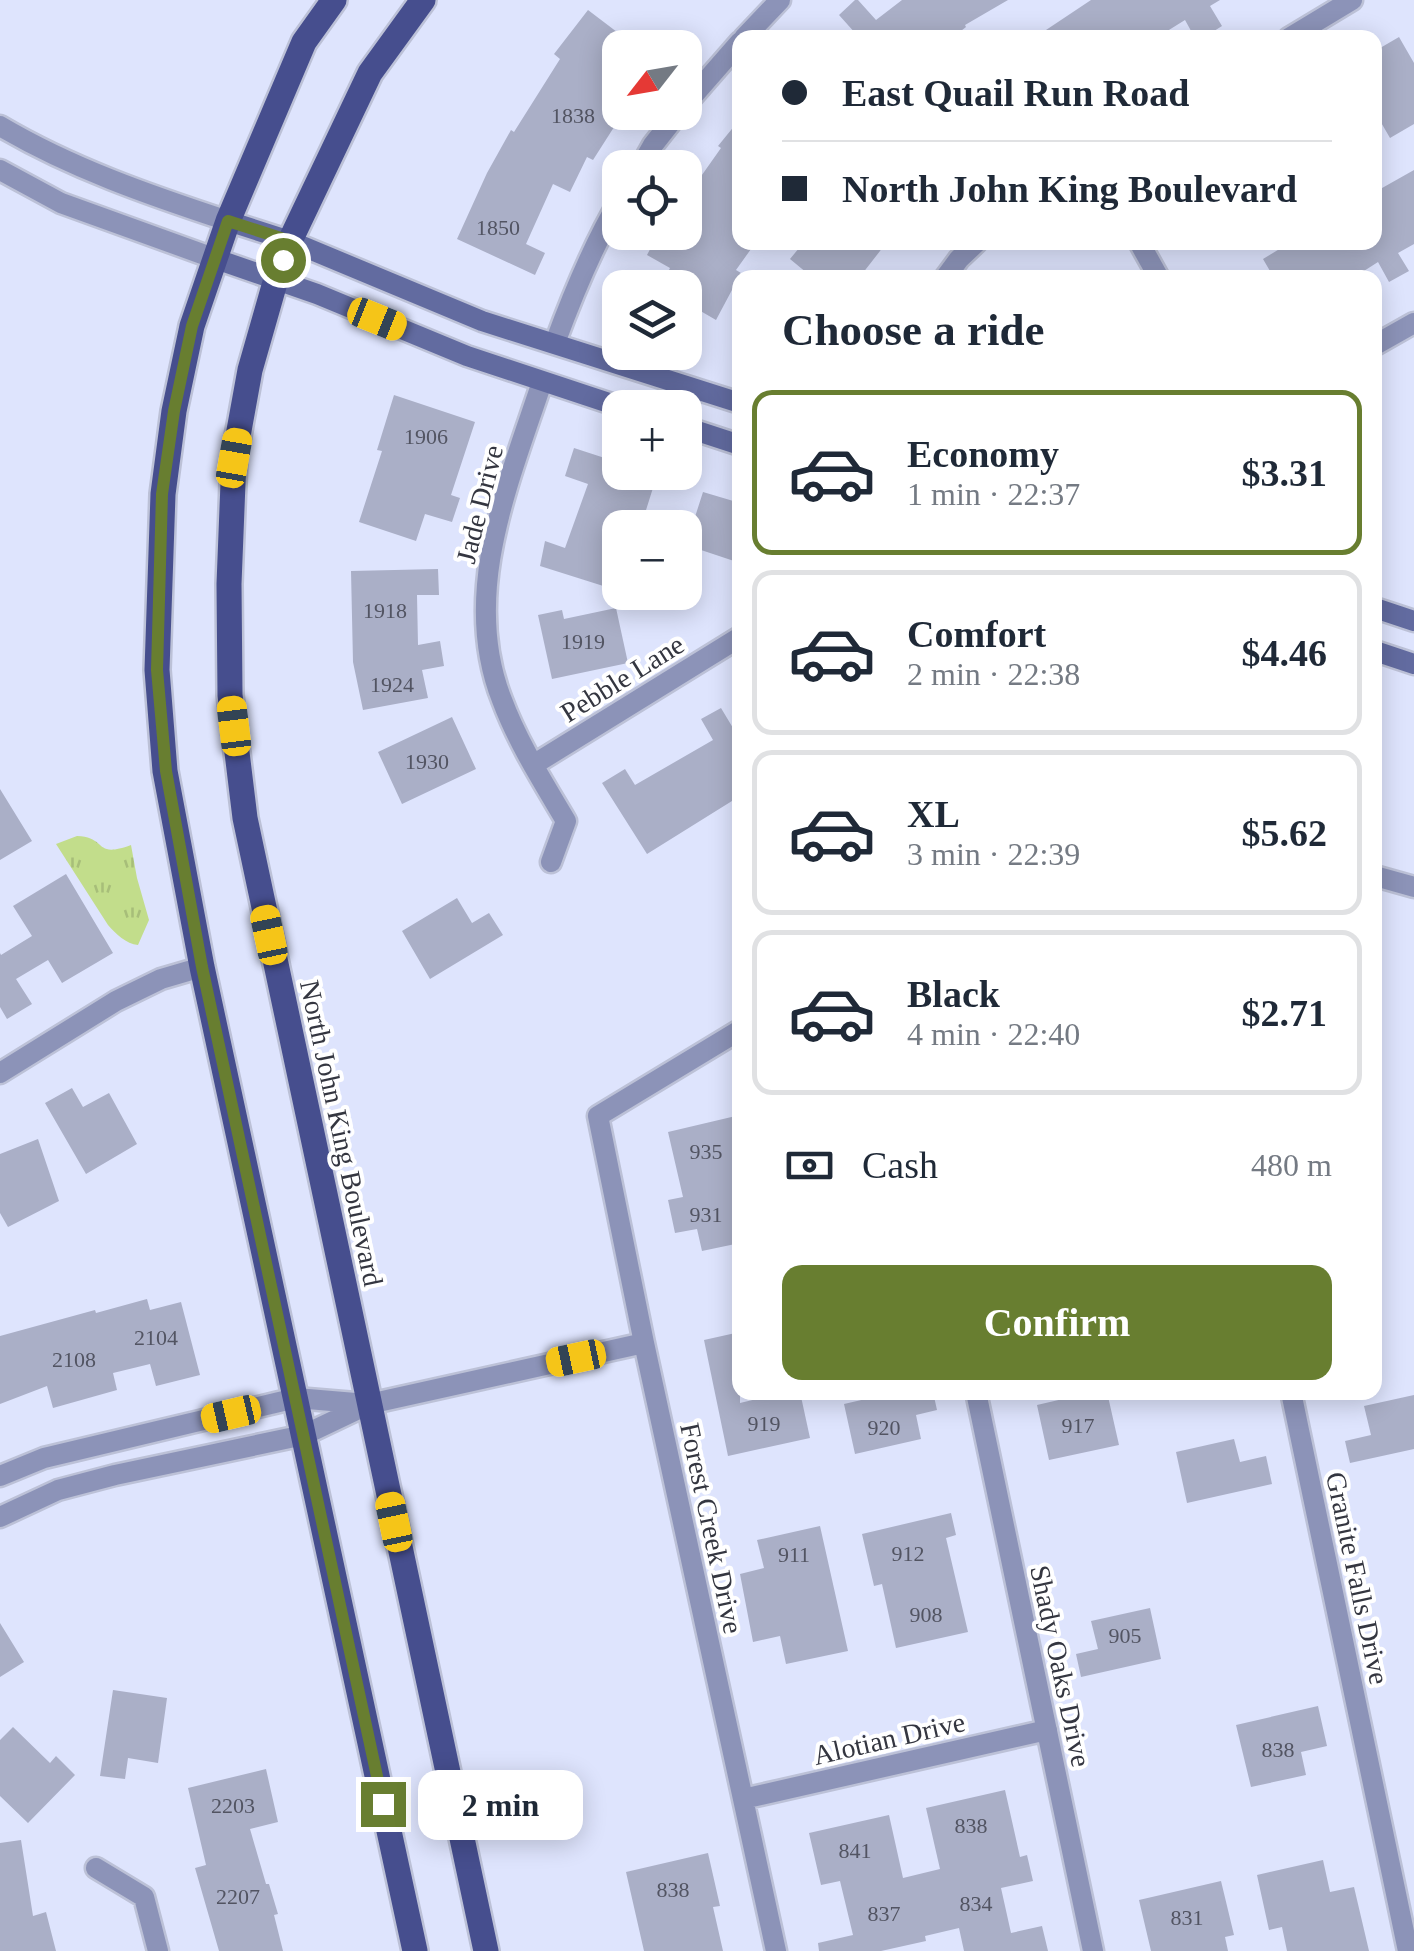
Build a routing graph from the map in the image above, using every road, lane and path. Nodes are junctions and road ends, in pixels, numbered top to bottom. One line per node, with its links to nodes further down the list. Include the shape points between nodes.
1 (334, 0): 11 (main road, via 304,42)
2 (423, 0): 13 (main road, North John King Boulevard, via 370,72)
3 (780, 0): 5 (street)
4 (1352, 0): 6 (street)
5 (752, 30)
6 (1302, 30)
7 (732, 51): 8 (street)
8 (702, 84)
9 (0, 126): 11 (street, via 63,160)
10 (0, 170): 15 (street, via 60,203)
11 (228, 221): 13 (street); 15 (main road)
12 (602, 232): 20 (street)
13 (290, 241): 17 (main road, North John King Boulevard); 20 (street, via 482,321)
14 (969, 250): 16 (street)
15 (216, 259): 17 (street); 35 (main road, via 192,326 162,494 157,670 166,771)
16 (951, 270)
17 (276, 280): 21 (street); 42 (main road, North John King Boulevard, via 234,458 230,695 244,818)
18 (1414, 323): 19 (street)
19 (1382, 342)
20 (555, 343): 22 (street)
21 (542, 382): 23 (street); 31 (street, Jade Drive, via 488,568 488,646 500,696)
22 (732, 400)
23 (602, 401)
24 (702, 433): 25 (street)
25 (732, 442)
26 (1382, 610): 27 (street)
27 (1414, 621)
28 (732, 642): 31 (street, Pebble Lane)
29 (1382, 654): 30 (street)
30 (1414, 664)
31 (533, 766): 32 (street, Jade Drive, via 566,821)
32 (551, 862)
33 (1382, 878): 34 (street)
34 (1414, 887)
35 (202, 967): 37 (street, via 116,1000); 39 (main road)
36 (732, 1035): 38 (street, Forest Creek Drive, via 598,1116)
37 (0, 1073)
38 (644, 1343): 42 (street); 47 (street, Forest Creek Drive)
39 (296, 1398): 42 (street); 43 (main road); 44 (street, via 44,1458)
40 (978, 1400): 46 (street, Shady Oaks Drive)
41 (1294, 1400): 54 (street, Granite Falls Drive)
42 (368, 1404): 43 (street); 51 (main road, North John King Boulevard)
43 (304, 1435): 45 (street, via 58,1490); 50 (main road)
44 (0, 1476)
45 (0, 1517)
46 (1047, 1730): 47 (street, Alotian Drive); 53 (street, Shady Oaks Drive)
47 (743, 1799): 52 (street, Forest Creek Drive)
48 (96, 1868): 49 (street, via 144,1897)
49 (158, 1951)
50 (415, 1951)
51 (486, 1951)
52 (776, 1951)
53 (1093, 1951)
54 (1408, 1951)

